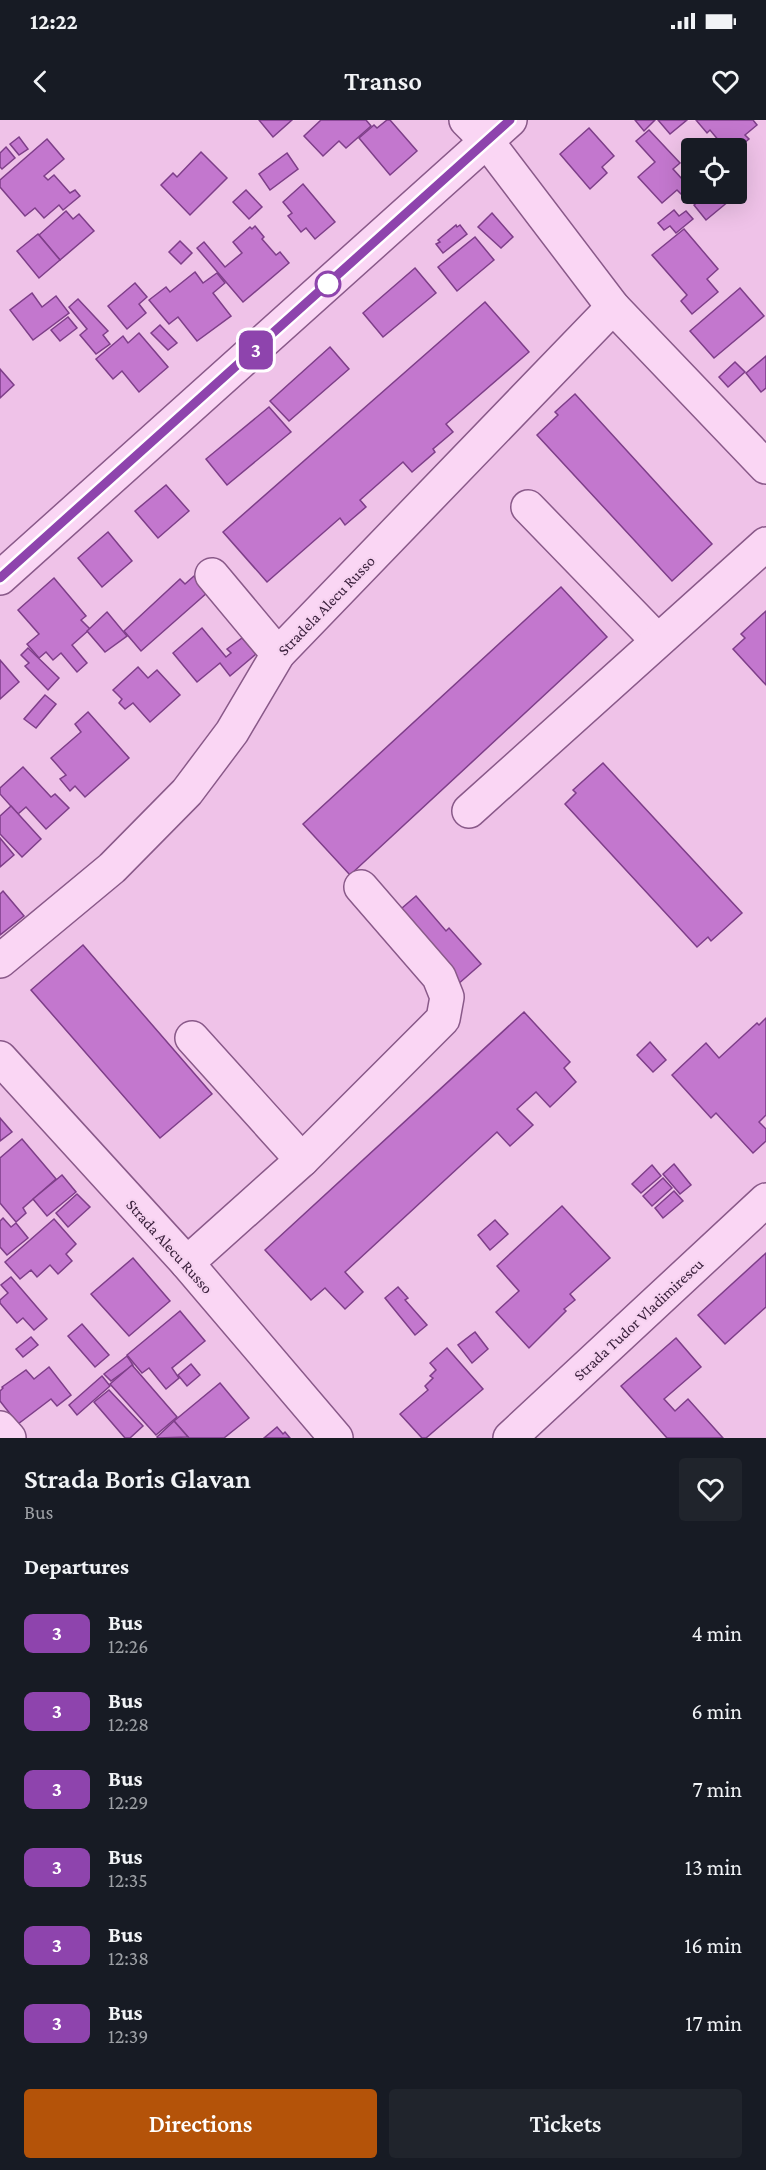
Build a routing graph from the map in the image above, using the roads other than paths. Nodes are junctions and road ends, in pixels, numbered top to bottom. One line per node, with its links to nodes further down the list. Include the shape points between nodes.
1 (488, 127): 2 (street); 7 (street)
2 (613, 307): 3 (street); 9 (street, Stradela Alecu Russo)
3 (766, 467)
4 (528, 507): 8 (street)
5 (766, 544): 8 (street)
6 (212, 575): 9 (street)
7 (0, 578)
8 (657, 640): 10 (street)
9 (278, 654): 12 (street, Stradela Alecu Russo, via 232,732 187,792 112,868)
10 (469, 811)
11 (361, 887): 15 (street, via 439,977 447,998 443,1019)
12 (0, 961)
13 (192, 1038): 15 (street)
14 (0, 1058): 17 (street, Strada Alecu Russo)
15 (302, 1160): 17 (street)
16 (766, 1200): 21 (street, Strada Tudor Vladimirescu)
17 (187, 1263): 20 (street, Strada Alecu Russo)
18 (0, 1428): 19 (street)
19 (9, 1438)
20 (336, 1438)
21 (510, 1438)

